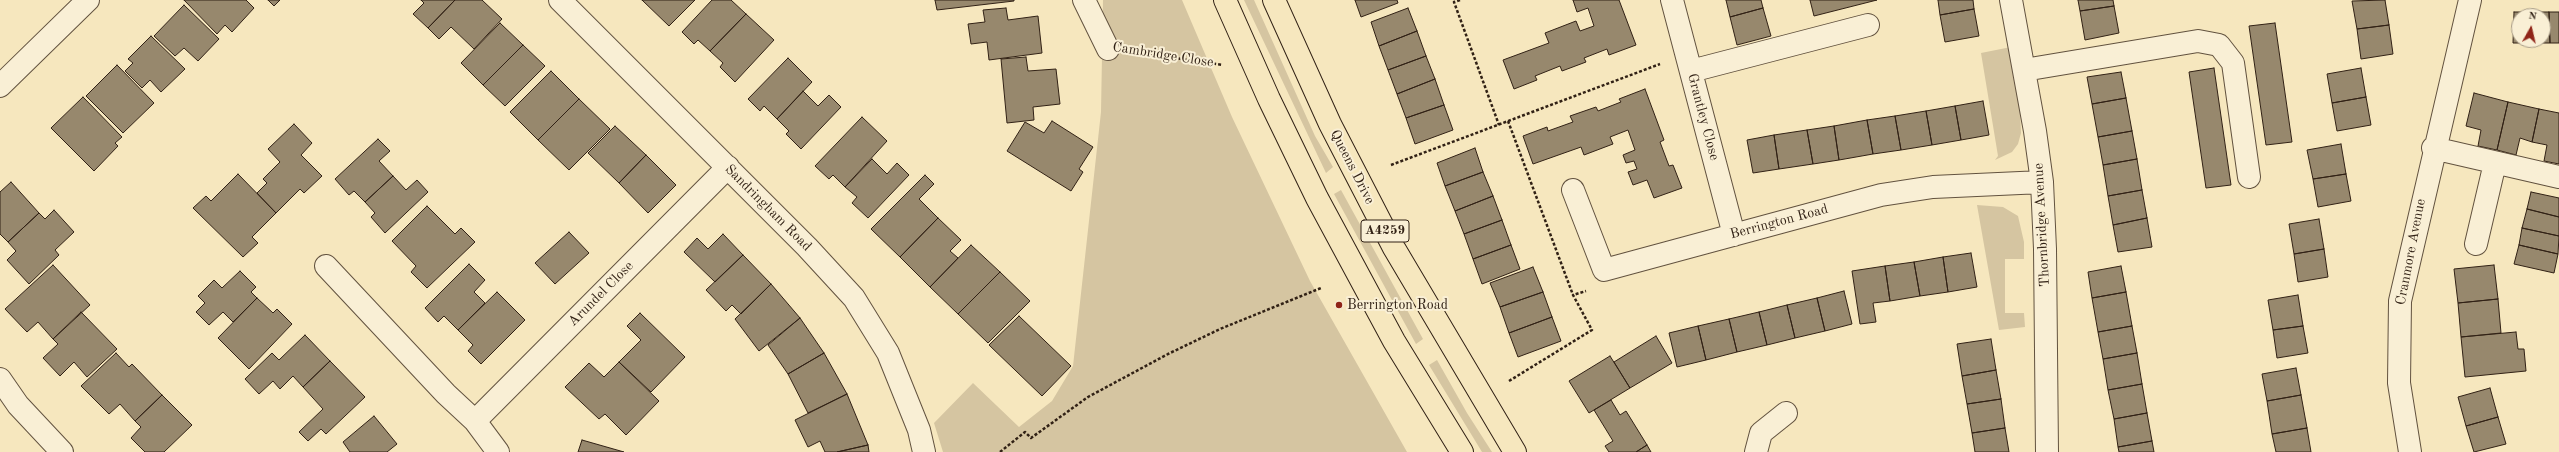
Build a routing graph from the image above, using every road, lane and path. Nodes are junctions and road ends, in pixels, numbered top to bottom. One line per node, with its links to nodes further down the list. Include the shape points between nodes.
1 (88, 0): 15 (street)
2 (560, 0): 21 (street, Sandringham Road)
3 (1084, 0): 11 (street, Cambridge Close)
4 (1225, 0): 40 (main road, A4259, via 1269,99 1321,205 1394,341)
5 (1274, 0): 41 (main road, Queens Drive / A4259, via 1324,110 1394,248)
6 (1460, 0): 17 (path, via 1454,2)
7 (1672, 0): 12 (street, Grantley Close)
8 (2011, 0): 14 (street, Thornbridge Avenue)
9 (2470, 0): 18 (street, Cranmore Avenue)
10 (1868, 25): 12 (street)
11 (1108, 48): 13 (path, Cambridge Close)
12 (1689, 62): 16 (path); 26 (street, Grantley Close)
13 (1223, 65)
14 (2024, 70): 22 (street, via 2198,41 2219,45 2233,63); 24 (street, Thornbridge Avenue)
15 (0, 86)
16 (1508, 121): 17 (path); 31 (path)
17 (1499, 125): 20 (path)
18 (2433, 148): 19 (street); 44 (street, Cranmore Avenue, via 2400,301 2399,383)
19 (2495, 163): 23 (street); 27 (street)
20 (1391, 165)
21 (728, 167): 35 (street, Arundel Close); 38 (street, Sandringham Road, via 854,298 888,353 919,430)
22 (2249, 177)
23 (2559, 177)
24 (2042, 182): 26 (street, Berrington Road, via 1933,187 1881,195); 43 (street, Thornbridge Avenue)
25 (1573, 190): 29 (street)
26 (1734, 235): 29 (street, Berrington Road)
27 (2476, 244)
28 (326, 266): 35 (street, via 446,394)
29 (1604, 270): 31 (path, via 1608,283)
30 (1321, 288): 39 (path, via 1226,326 1168,354 1088,398 1031,438 1025,432)
31 (1573, 295): 33 (path, via 1592,330)
32 (0, 379): 36 (street, via 18,405)
33 (1509, 381)
34 (1786, 413): 42 (street, via 1761,433)
35 (475, 421): 37 (street)
36 (62, 452)
37 (498, 452)
38 (924, 452)
39 (1000, 452)
40 (1462, 452)
41 (1515, 452)
42 (1756, 452)
43 (2047, 452)
44 (2410, 452)

